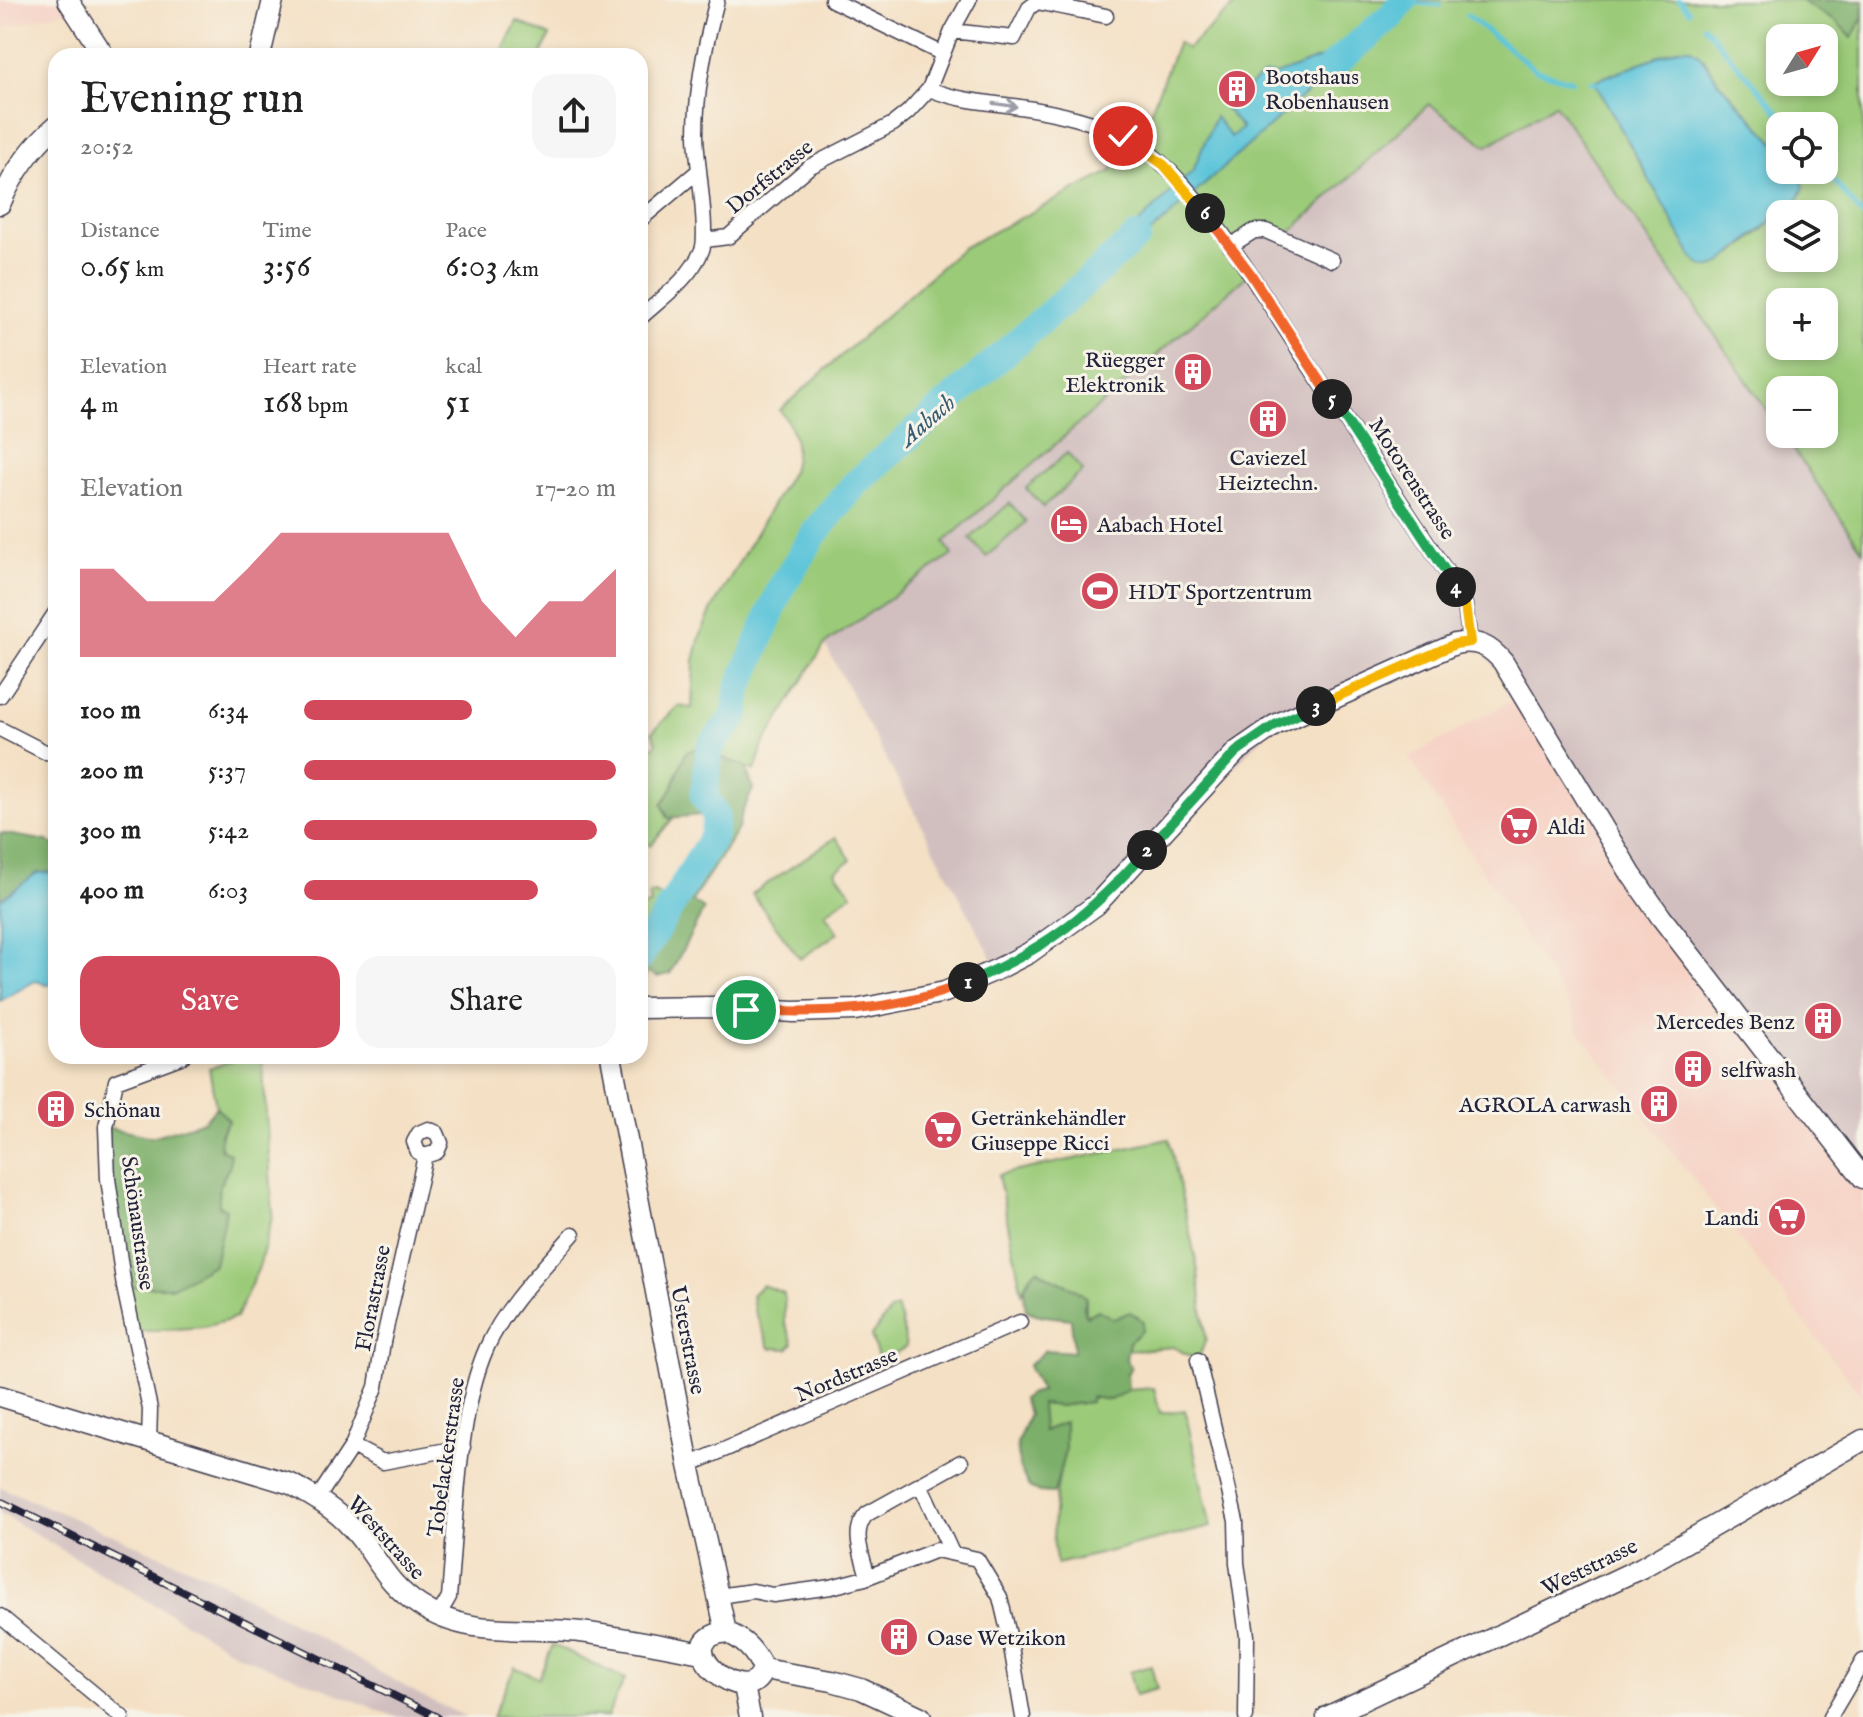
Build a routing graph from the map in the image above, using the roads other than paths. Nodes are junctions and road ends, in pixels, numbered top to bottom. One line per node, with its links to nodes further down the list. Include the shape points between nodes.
1 (68, 0): 8 (street)
2 (273, 0): 9 (street)
3 (717, 0): 13 (street, via 698,87)
4 (832, 0): 10 (street)
5 (969, 0): 7 (street, Dorfstrasse)
6 (1106, 16): 7 (street, via 1037,2 1014,38)
7 (952, 31): 10 (street, Dorfstrasse)
8 (99, 48)
9 (262, 48)
10 (943, 54): 11 (street, Dorfstrasse)
11 (929, 89): 16 (street, Dorfstrasse, via 893,124 802,172 728,237); 17 (street, Motorenstrasse, one-way to 17, via 1103,127 1142,147 1176,178)
12 (48, 134): 14 (street, via 9,183)
13 (697, 172): 15 (street); 16 (street)
14 (0, 204)
15 (648, 213)
16 (705, 240): 19 (street, via 695,266)
17 (1230, 246): 18 (street, via 1254,231 1266,231); 21 (street, Motorenstrasse, via 1455,585 1465,605)
18 (1332, 260)
19 (648, 311)
20 (48, 624): 22 (street)
21 (1470, 642): 25 (street, via 1308,709 1236,752 1096,905 998,969 945,992 855,1010); 29 (street, via 1488,647 1503,662 1631,874)
22 (0, 696)
23 (0, 729): 24 (street)
24 (48, 752)
25 (648, 1008)
26 (162, 1064): 35 (street, Schönaustrasse, via 116,1081 106,1127 124,1287 150,1409)
27 (613, 1064): 39 (street, Usterstrasse)
28 (425, 1156): 36 (street, Florastrasse, via 376,1387)
29 (1863, 1178)
30 (573, 1234): 37 (street, Tobelackerstrasse, via 513,1306 488,1346)
31 (1020, 1322): 39 (street, Nordstrasse)
32 (1198, 1360): 56 (street, via 1236,1521 1247,1636)
33 (0, 1396): 35 (street, Weststrasse)
34 (1863, 1440): 57 (street, Weststrasse, via 1641,1568)
35 (149, 1441): 41 (street, Weststrasse, via 273,1477)
36 (352, 1446): 37 (street, via 383,1462); 41 (street, Florastrasse)
37 (463, 1447): 46 (street, Tobelackerstrasse, via 449,1597)
38 (961, 1462): 40 (street)
39 (689, 1465): 44 (street, Usterstrasse)
40 (920, 1484): 42 (street); 43 (street, via 859,1522)
41 (317, 1499): 46 (street, Weststrasse, via 350,1526 392,1584)
42 (952, 1553): 43 (street, via 936,1550); 55 (street, via 977,1559 1000,1597)
43 (868, 1577): 44 (street, via 773,1595 753,1591)
44 (718, 1596): 47 (street, Usterstrasse)
45 (0, 1616): 52 (street)
46 (438, 1616): 48 (street, Weststrasse, via 484,1628 579,1632)
47 (726, 1632): 48 (street, via 710,1637); 50 (street, via 749,1647)
48 (702, 1653): 51 (street, via 711,1672 736,1692)
49 (1863, 1661): 58 (street)
50 (763, 1669): 51 (street, via 756,1684); 54 (street, via 861,1689)
51 (745, 1691): 53 (street)
52 (122, 1717)
53 (750, 1717)
54 (921, 1717)
55 (1023, 1717)
56 (1246, 1717)
57 (1327, 1717)
58 (1830, 1717)

